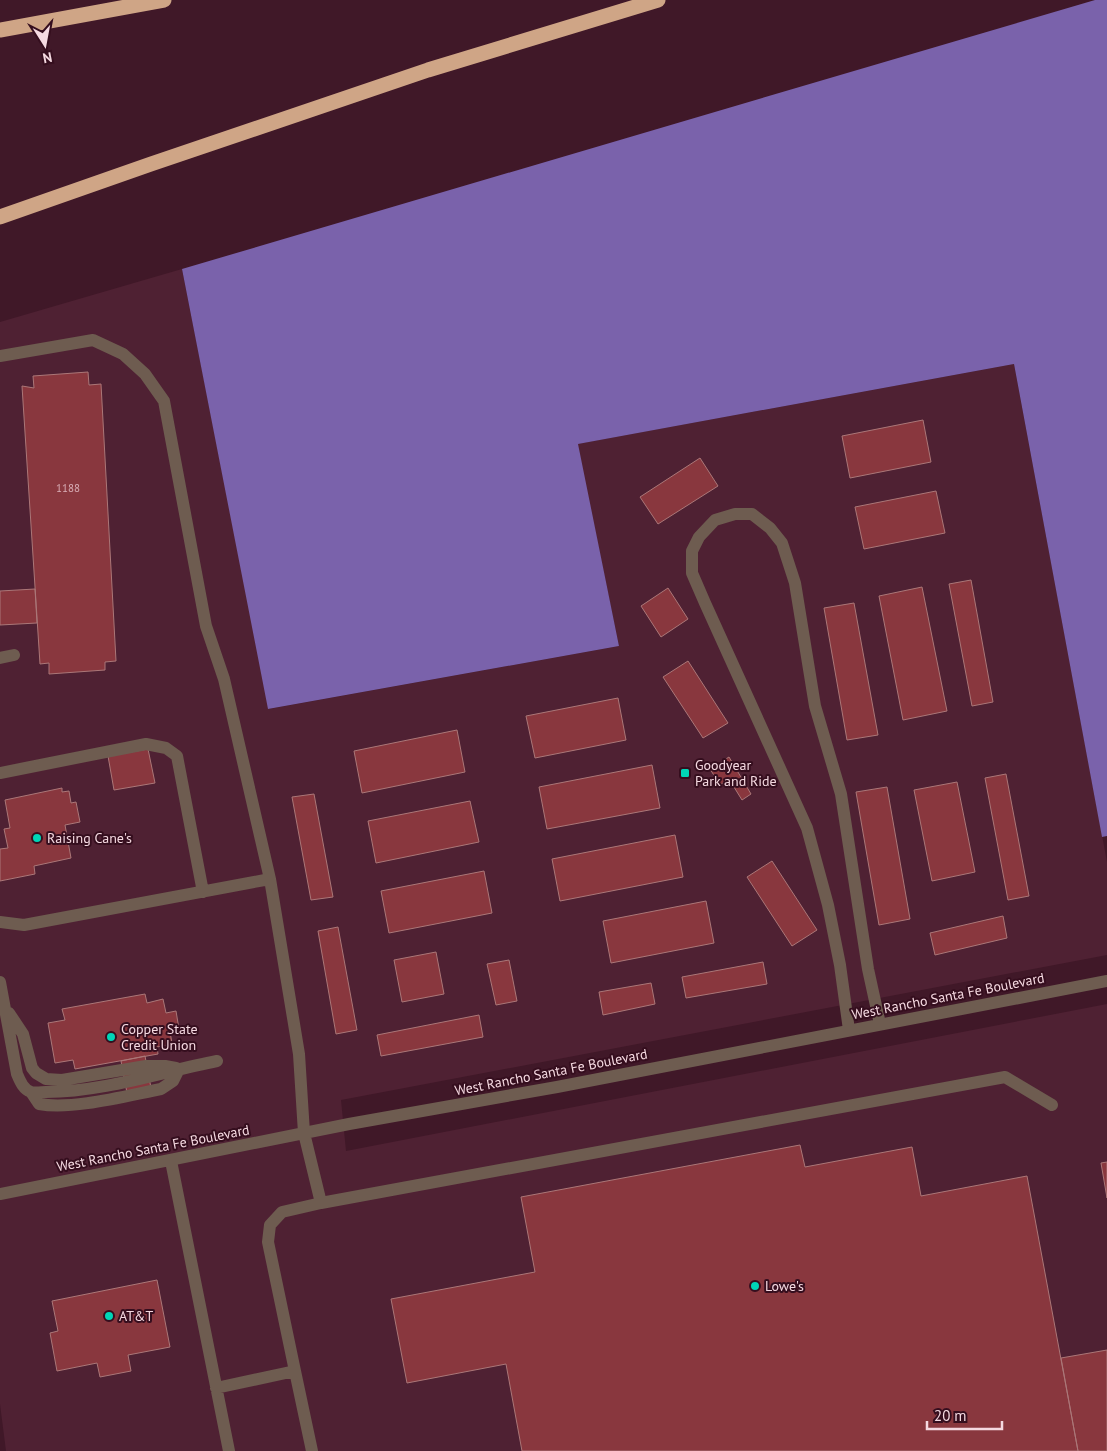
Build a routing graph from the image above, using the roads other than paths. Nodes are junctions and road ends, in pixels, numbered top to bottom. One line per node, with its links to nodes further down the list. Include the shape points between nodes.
1 (164, 0): 3 (highway)
2 (658, 0): 4 (highway, via 428,70)
3 (0, 30)
4 (0, 217)
5 (0, 356): 9 (street, via 93,340 124,354 145,374 164,401 206,626 224,679)
6 (14, 655): 7 (street)
7 (0, 658)
8 (0, 773): 10 (street, via 146,744 166,748 177,756)
9 (270, 879): 10 (street); 20 (street, via 299,1054)
10 (202, 892): 11 (street, via 24,925)
11 (0, 922)
12 (1107, 981): 15 (street, West Rancho Santa Fe Boulevard)
13 (0, 982): 14 (street)
14 (6, 1009): 18 (street, via 23,1034 32,1068 46,1079 62,1080 146,1066); 18 (street, via 17,1074 23,1086 31,1092 64,1092 158,1076)
15 (880, 1024): 16 (street, West Rancho Santa Fe Boulevard); 16 (street, via 868,969 841,794 815,706 795,583 782,544 770,528 752,514 735,514 715,520 699,537 692,551 692,572 807,828 830,913)
16 (850, 1030): 20 (street, West Rancho Santa Fe Boulevard)
17 (217, 1062): 18 (street)
18 (180, 1069)
19 (1052, 1105): 23 (street, via 1004,1077)
20 (304, 1133): 21 (street, West Rancho Santa Fe Boulevard); 23 (street)
21 (170, 1161): 22 (street, West Rancho Santa Fe Boulevard); 25 (street)
22 (0, 1194)
23 (321, 1203): 24 (street, via 282,1212 270,1226 268,1242)
24 (295, 1371): 25 (street); 27 (street)
25 (216, 1388): 26 (street)
26 (229, 1451)
27 (312, 1451)

